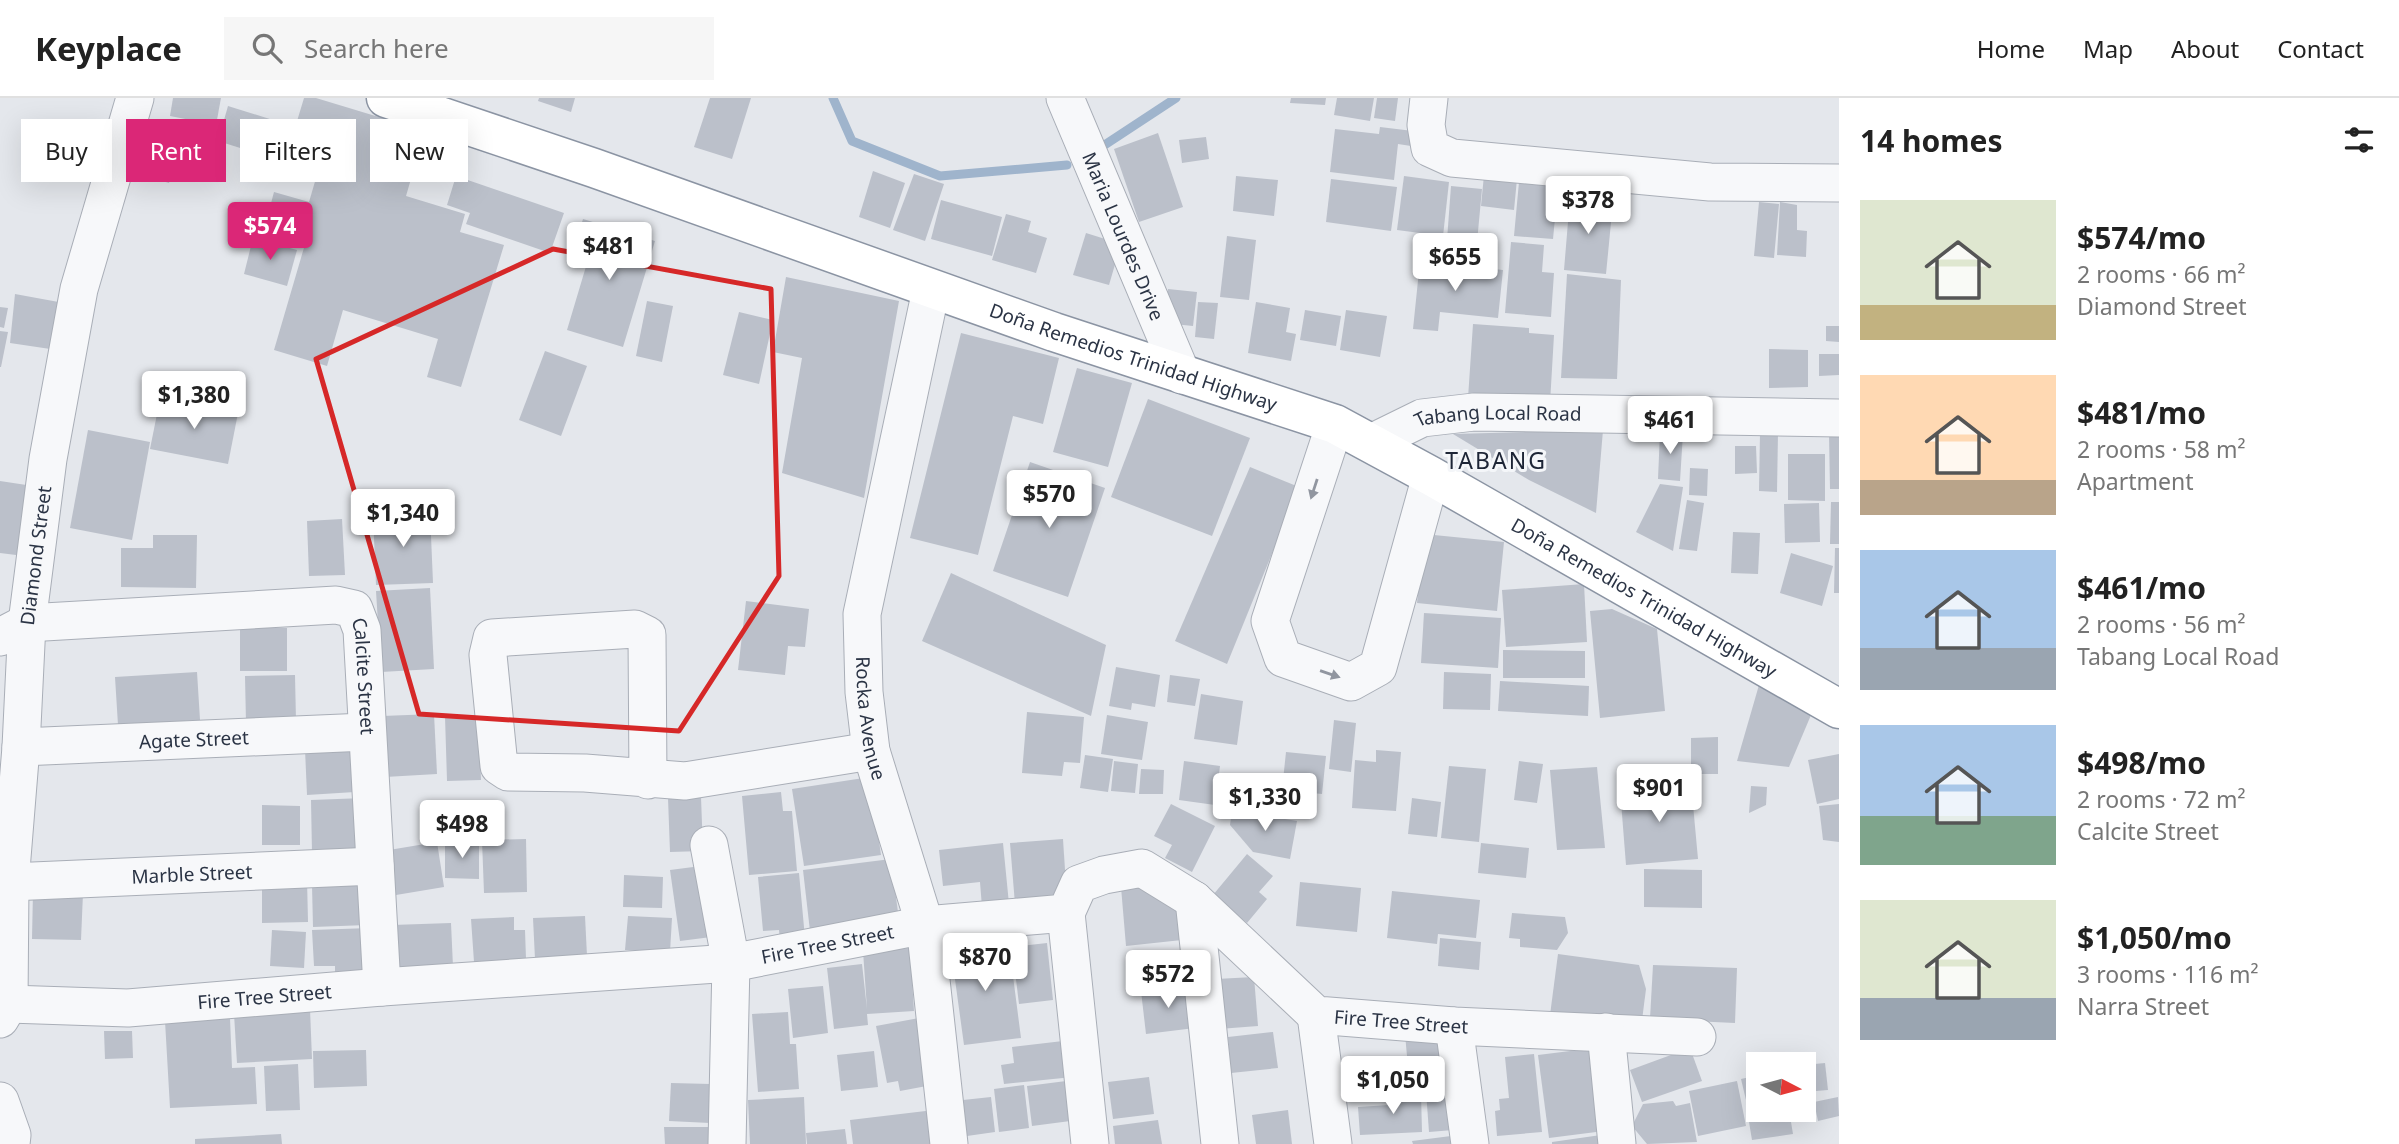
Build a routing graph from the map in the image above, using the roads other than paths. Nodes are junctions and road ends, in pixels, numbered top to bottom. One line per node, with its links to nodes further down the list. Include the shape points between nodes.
1 (135, 98): 12 (street, Diamond Street, via 79,289)
2 (386, 98): 6 (highway, Doña Remedios Trinidad Highway)
3 (1065, 98): 7 (street, Maria Lourdes Drive)
4 (1429, 98): 5 (street, via 1426,125 1430,148 1452,158 1710,182)
5 (1839, 183)
6 (931, 290): 7 (highway, Doña Remedios Trinidad Highway); 16 (street, Rocka Avenue, via 862,614)
7 (1182, 375): 9 (highway, Doña Remedios Trinidad Highway)
8 (1839, 418): 10 (street, Tabang Local Road, via 1474,412 1422,418)
9 (1335, 424): 10 (highway, Doña Remedios Trinidad Highway); 11 (street, one-way to 11, via 1270,621 1283,658 1351,682 1378,667)
10 (1371, 443): 11 (highway, Doña Remedios Trinidad Highway)
11 (1432, 476): 13 (highway, Doña Remedios Trinidad Highway)
12 (14, 630): 14 (street, Calcite Street, via 336,605 354,609 362,630); 15 (street, Diamond Street)
13 (1839, 709)
14 (366, 732): 15 (street, Agate Street); 19 (street, Calcite Street)
15 (21, 747): 20 (street, Diamond Street)
16 (871, 751): 17 (street, via 710,779); 23 (street, Rocka Avenue)
17 (648, 780): 17 (street, via 508,772 499,766 488,655 492,638 635,629 647,635)
18 (709, 845): 24 (street)
19 (375, 866): 20 (street, Marble Street); 25 (street, Calcite Street)
20 (10, 882): 26 (street, Diamond Street)
21 (1194, 900): 22 (street, Fire Tree Street, via 1142,868 1079,884); 27 (street, Fire Tree Street); 36 (street)
22 (1066, 913): 23 (street, Fire Tree Street); 35 (street)
23 (925, 925): 24 (street, Fire Tree Street); 34 (street, Rocka Avenue)
24 (731, 963): 25 (street, Fire Tree Street); 33 (street)
25 (382, 987): 26 (street, Fire Tree Street)
26 (5, 1012)
27 (1316, 1015): 28 (street, Fire Tree Street); 37 (street)
28 (1454, 1026): 29 (street, Fire Tree Street); 38 (street)
29 (1606, 1032): 30 (street, Fire Tree Street); 39 (street)
30 (1697, 1037)
31 (0, 1101): 32 (street)
32 (12, 1144)
33 (727, 1144)
34 (948, 1144)
35 (1090, 1144)
36 (1220, 1144)
37 (1333, 1144)
38 (1469, 1144)
39 (1617, 1144)

